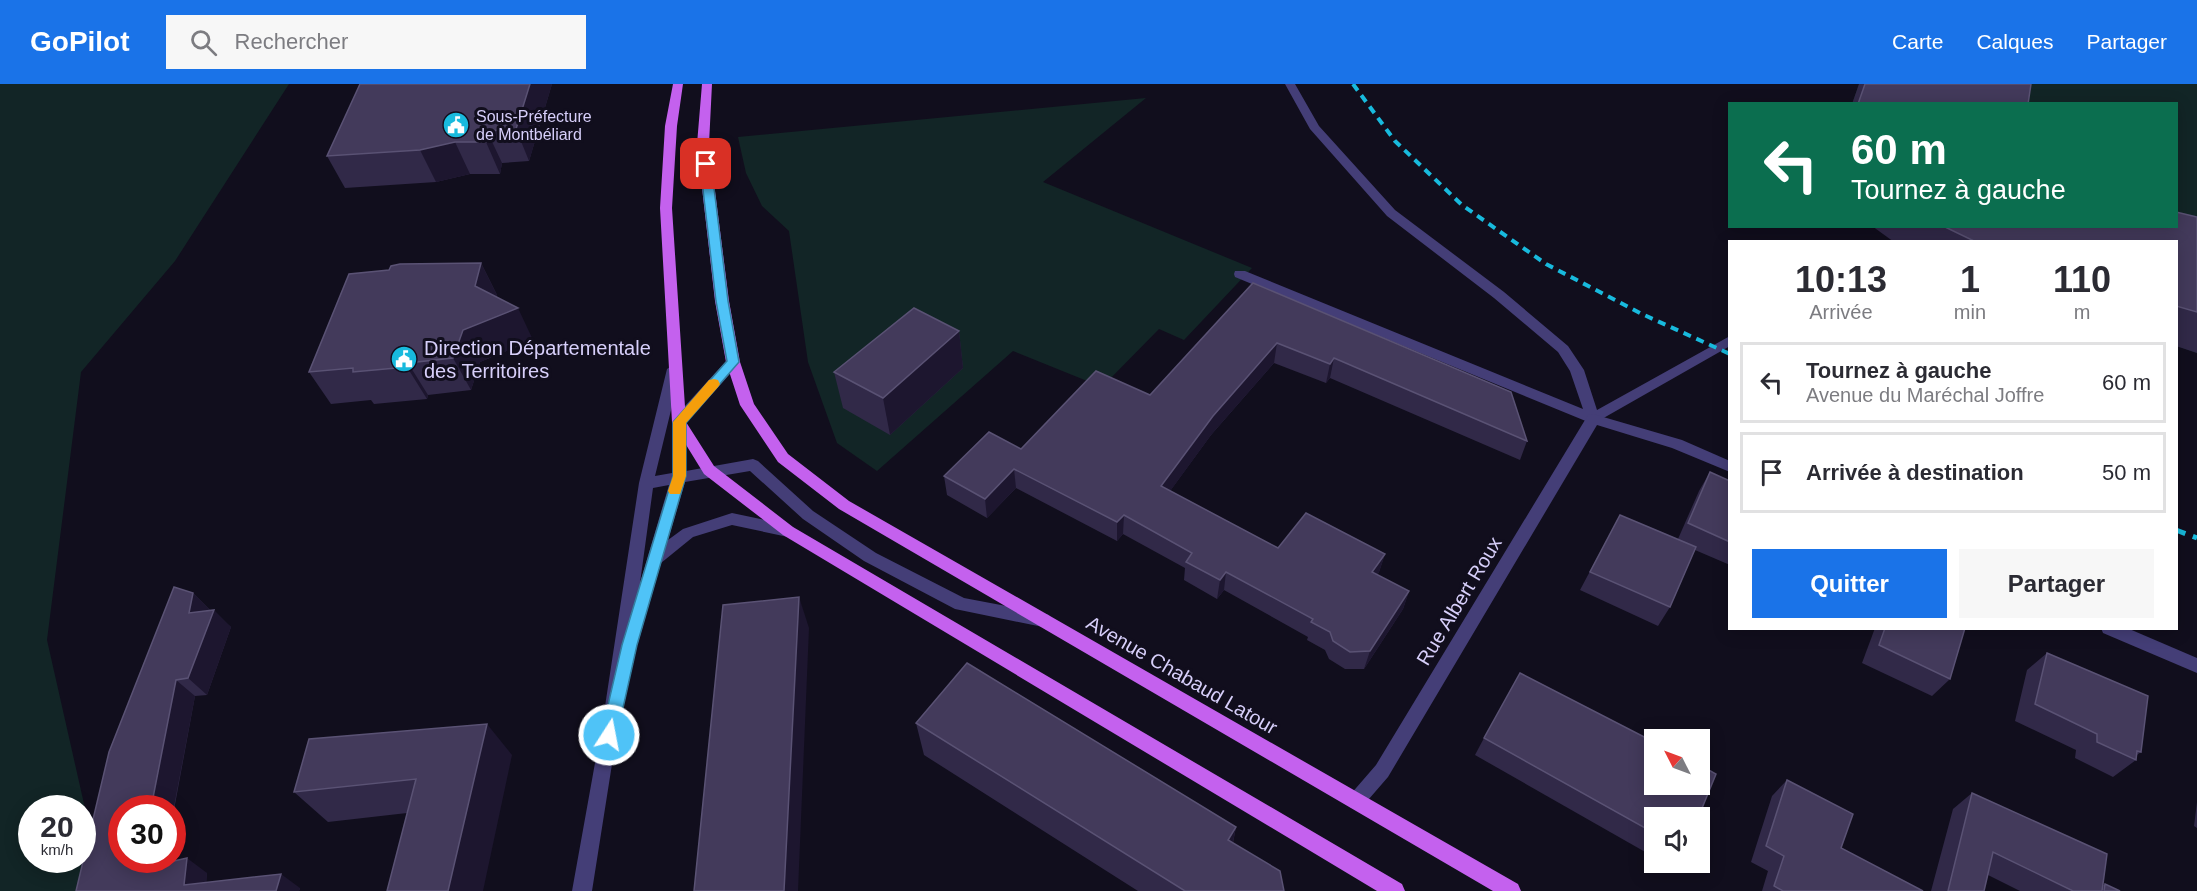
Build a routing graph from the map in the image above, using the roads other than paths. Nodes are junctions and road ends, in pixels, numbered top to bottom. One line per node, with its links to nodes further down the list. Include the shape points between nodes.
1 (678, 84): 7 (main road, via 666,208)
2 (707, 84): 6 (main road, Avenue Chabaud Latour, via 703,144)
3 (1290, 84): 8 (street, via 1314,127 1391,213 1563,349 1577,370)
4 (1240, 274): 8 (street)
5 (1728, 341): 8 (street)
6 (733, 362): 9 (street); 16 (main road, Avenue Chabaud Latour, via 747,405 783,458 831,496)
7 (674, 369): 9 (main road); 13 (street)
8 (1593, 418): 10 (street, via 1677,444); 20 (street, Rue Albert Roux, via 1382,771)
9 (680, 422): 11 (main road); 12 (street)
10 (1728, 466)
11 (709, 470): 12 (street); 14 (main road); 16 (street, via 753,465 808,515 870,557 961,604)
12 (680, 476): 13 (street); 15 (street)
13 (646, 483): 19 (street)
14 (789, 531): 15 (street, via 732,519 687,533); 22 (main road)
15 (655, 559): 19 (street)
16 (1043, 620): 20 (main road, Avenue Chabaud Latour)
17 (2114, 630): 18 (street)
18 (2197, 666)
19 (613, 713): 21 (street)
20 (1356, 801): 23 (main road, Avenue Chabaud Latour)
21 (582, 891)
22 (1395, 891)
23 (1511, 891)

